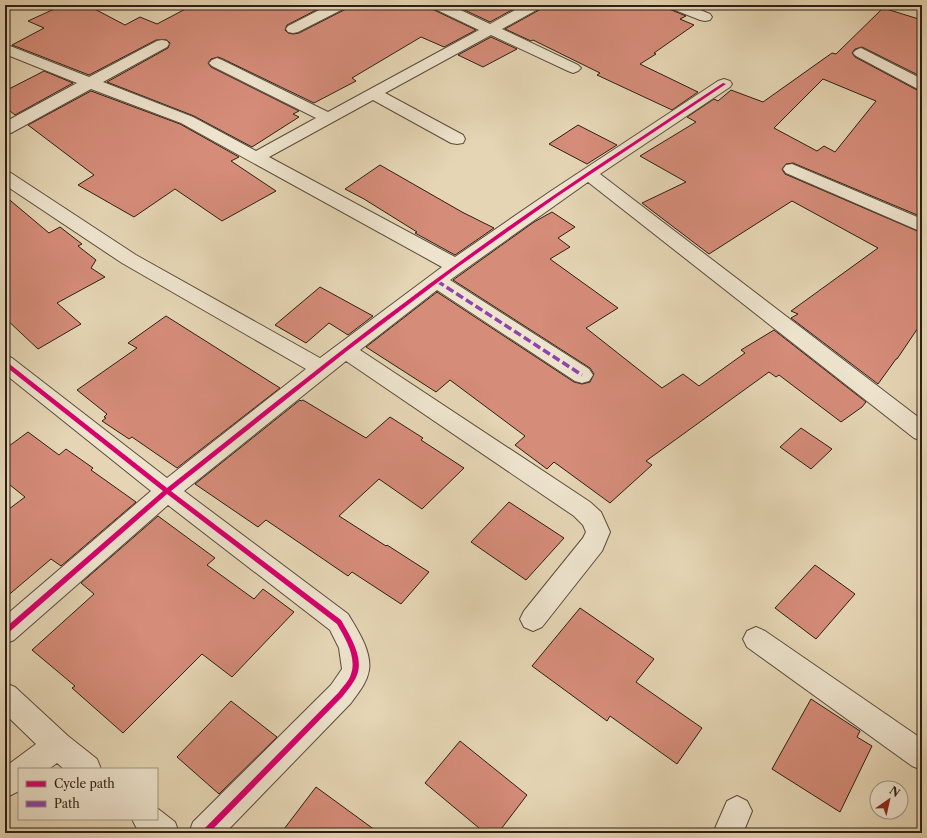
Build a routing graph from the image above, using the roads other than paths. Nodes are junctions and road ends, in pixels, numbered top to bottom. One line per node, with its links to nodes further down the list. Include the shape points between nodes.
1 (340, 5): 6 (street)
2 (438, 5): 7 (street)
3 (535, 5): 7 (street)
4 (675, 5): 5 (street)
5 (706, 17)
6 (292, 29)
7 (491, 29): 12 (street); 16 (street)
8 (162, 44): 13 (street)
9 (5, 49): 13 (street)
10 (861, 53): 15 (street)
11 (217, 63): 17 (street)
12 (572, 68)
13 (90, 83): 18 (street); 20 (street, via 187,120)
14 (724, 84): 22 (street)
15 (922, 85)
16 (374, 94): 17 (street); 19 (street)
17 (328, 118): 20 (street)
18 (5, 129)
19 (457, 139)
20 (257, 157): 25 (street)
21 (792, 169): 24 (street)
22 (588, 174): 25 (street); 31 (street)
23 (5, 178): 29 (street, via 130,259)
24 (922, 226)
25 (456, 266): 26 (street)
26 (437, 281): 27 (street); 30 (street)
27 (344, 350): 29 (street); 33 (street, via 593,519 598,532 593,544)
28 (5, 363): 32 (street)
29 (322, 369): 32 (street)
30 (582, 375)
31 (922, 432)
32 (167, 491): 34 (street); 45 (street, via 339,622 349,639 355,657 354,675 341,694)
33 (533, 619)
34 (5, 632)
35 (756, 639): 38 (street)
36 (5, 696): 37 (street)
37 (58, 746): 39 (street); 40 (street)
38 (922, 756)
39 (26, 768)
40 (86, 768)
41 (18, 775): 42 (street)
42 (5, 784)
43 (148, 820): 44 (street)
44 (164, 833)
45 (204, 833)

